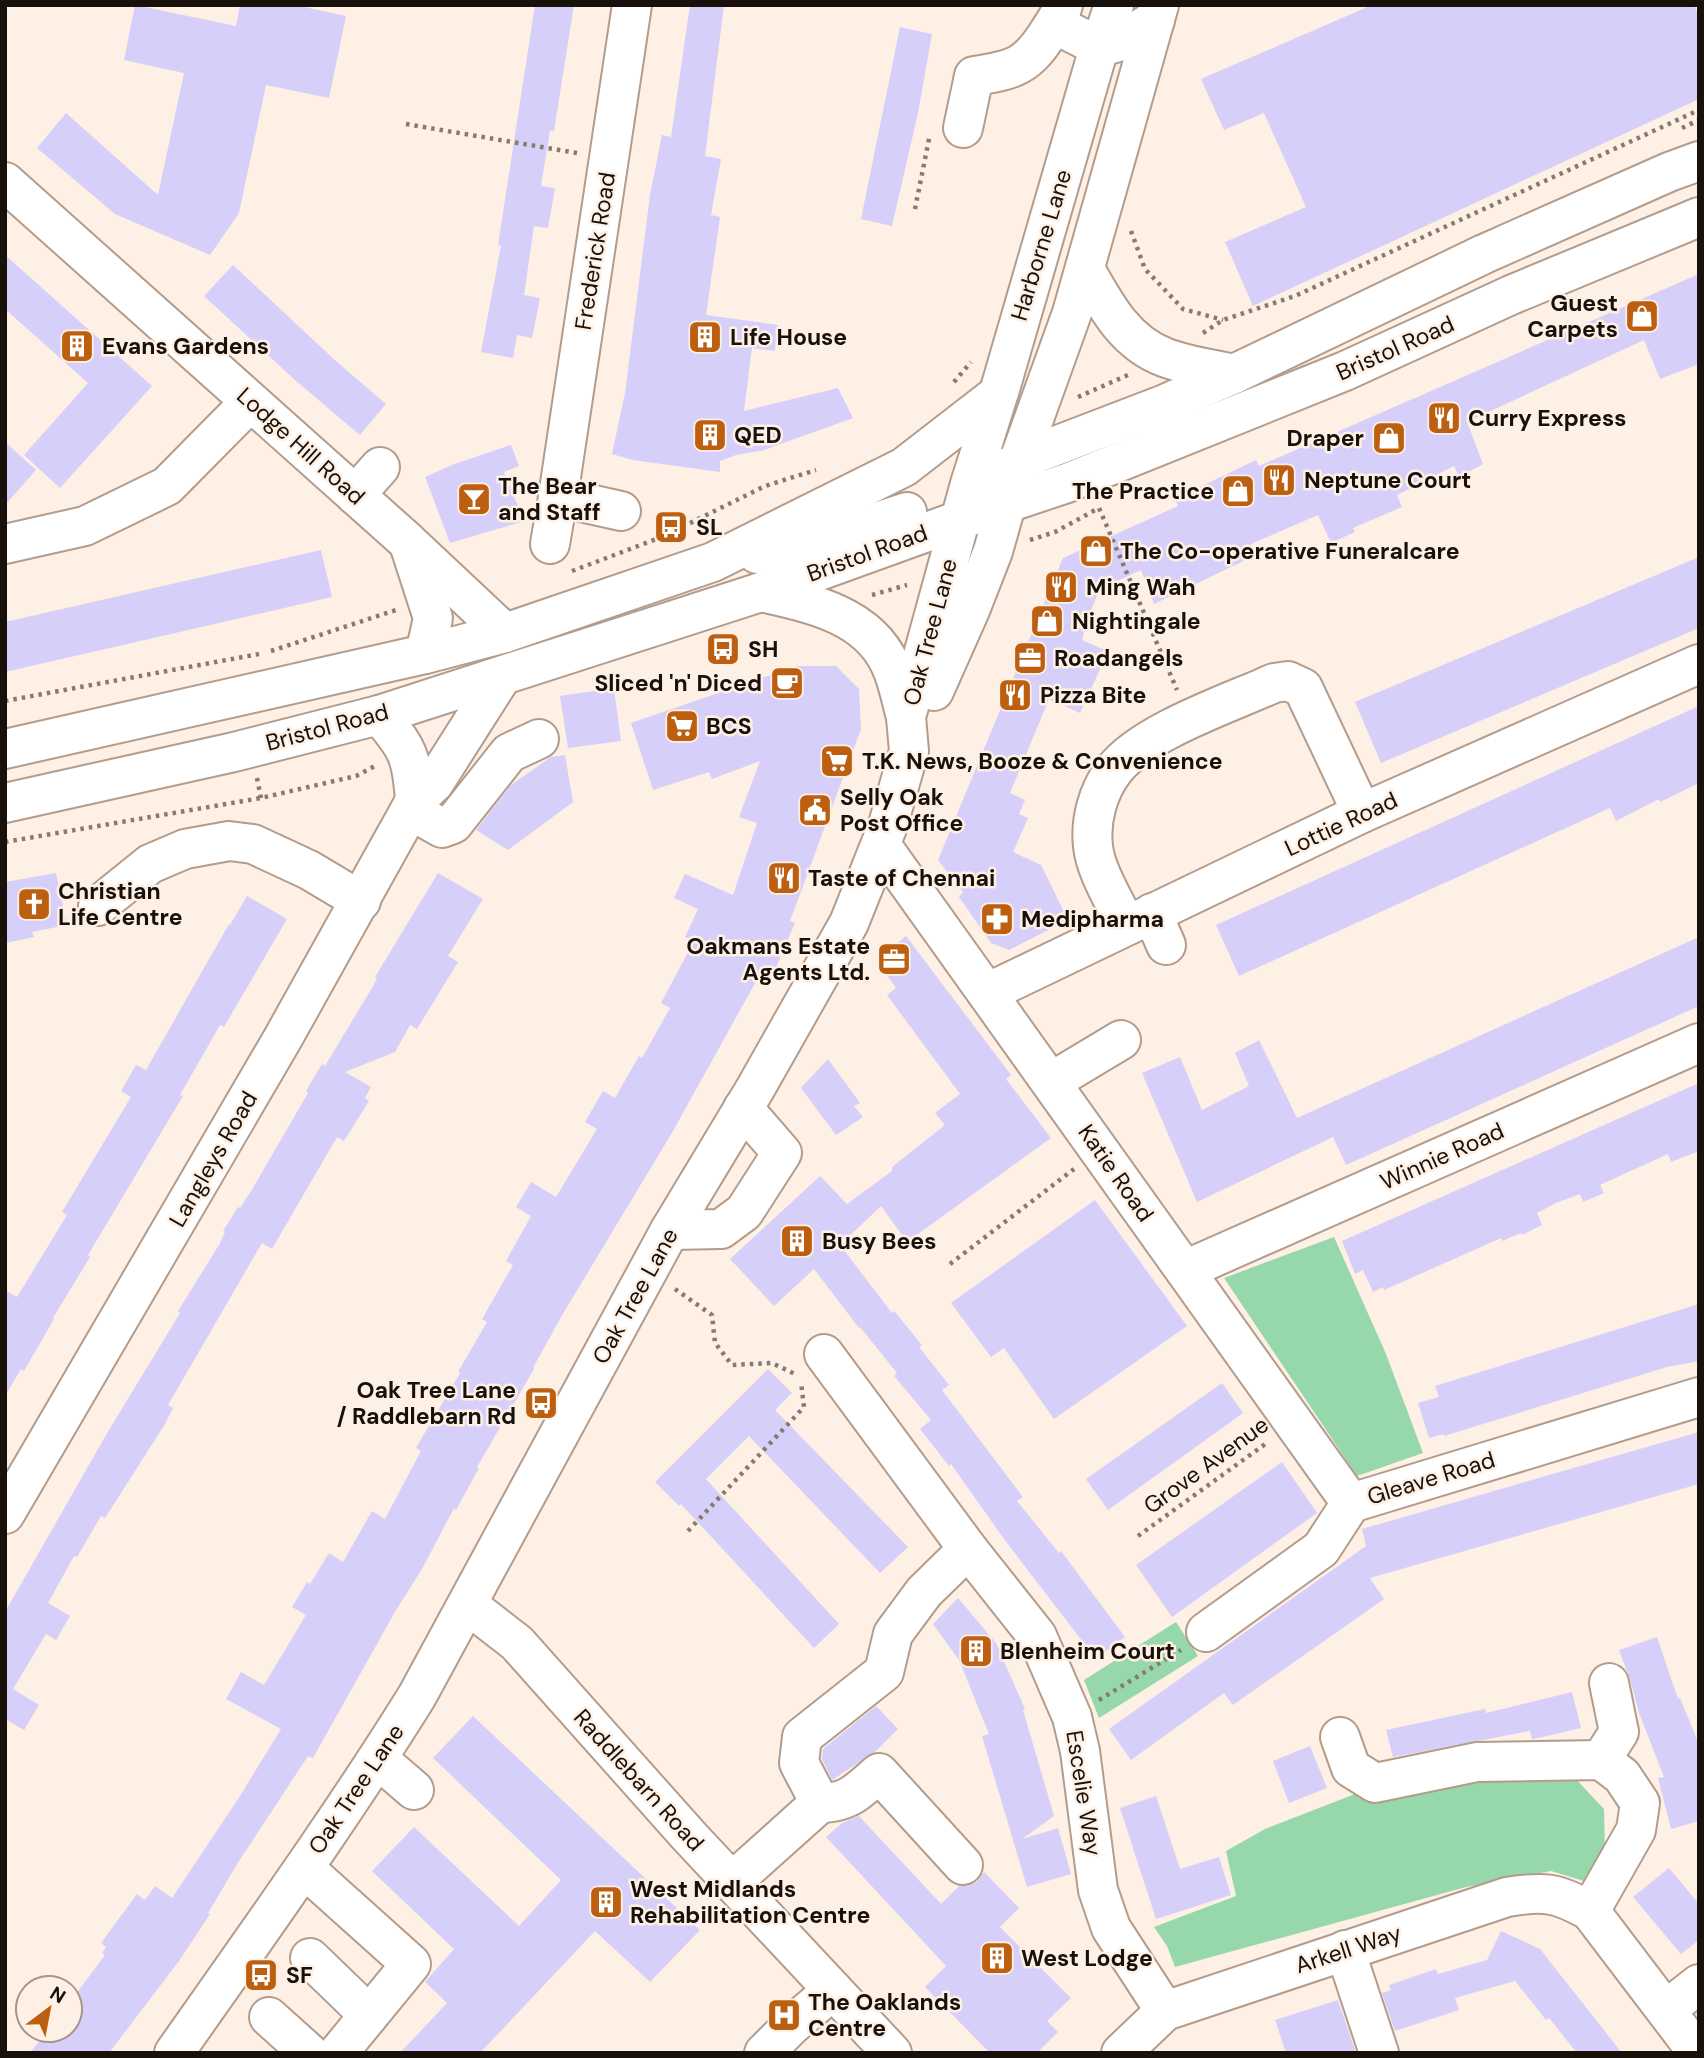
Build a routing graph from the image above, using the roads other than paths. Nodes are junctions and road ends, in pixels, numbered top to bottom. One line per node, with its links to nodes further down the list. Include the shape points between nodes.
1 (632, 5): 17 (main road, Frederick Road)
2 (1114, 5): 5 (main road, Harborne Lane)
3 (1157, 13): 5 (main road, via 1119,42); 10 (main road, Harborne Lane)
4 (1058, 14): 5 (main road); 6 (main road, via 1026,61 1004,72 974,76)
5 (1100, 47): 12 (main road, Harborne Lane)
6 (963, 128)
7 (1699, 161): 11 (main road, Bristol Road, via 1484,254)
8 (11, 198): 13 (main road, Lodge Hill Road)
9 (1699, 217): 19 (main road, Bristol Road, via 1345,371 1068,484)
10 (1085, 269): 11 (main road, via 1122,328 1142,345 1164,357); 14 (main road, Harborne Lane)
11 (1234, 374): 14 (main road, Bristol Road)
12 (997, 395): 18 (main road, Harborne Lane); 24 (main road, via 904,467)
13 (250, 402): 16 (main road, Lodge Hill Road); 22 (main road, via 167,486 85,526)
14 (1018, 463): 18 (main road, Bristol Road); 19 (main road, Harborne Lane)
15 (380, 467): 16 (main road)
16 (355, 495): 21 (main road, Lodge Hill Road)
17 (558, 497): 20 (main road); 23 (main road, Frederick Road)
18 (966, 501): 19 (main road, Bristol Road); 24 (main road, via 919,508 810,544); 25 (main road, Bristol Road); 31 (main road, Oak Tree Lane)
19 (1007, 503): 31 (main road, Harborne Lane, via 970,610)
20 (621, 511)
21 (408, 542): 26 (main road, Lodge Hill Road); 27 (main road, via 433,618)
22 (5, 544)
23 (556, 560)
24 (713, 562): 26 (main road, Bristol Road)
25 (761, 592): 29 (main road, Bristol Road); 31 (main road, via 820,606 876,641 890,664)
26 (505, 633): 27 (main road, Bristol Road)
27 (425, 654): 33 (main road, Bristol Road)
28 (1699, 664): 36 (main road, Lottie Road)
29 (502, 676): 30 (main road, Bristol Road); 35 (main road, Langleys Road, via 434,783)
30 (379, 715): 34 (main road, Bristol Road); 35 (main road, via 407,749 413,768)
31 (907, 734): 37 (main road, Oak Tree Lane)
32 (539, 739): 35 (main road, via 509,753 453,824 442,828)
33 (5, 749)
34 (5, 803)
35 (412, 806): 38 (main road, Langleys Road)
36 (1362, 813): 40 (main road, Lottie Road); 40 (main road, via 1303,688 1288,681 1274,683 1165,732 1114,770 1095,808 1092,828 1094,851)
37 (881, 845): 41 (main road, Katie Road); 45 (main road, Oak Tree Lane, via 836,948)
38 (360, 901): 39 (main road, via 253,844 229,841 185,849 150,864); 51 (main road, Langleys Road)
39 (98, 906)
40 (1148, 928): 41 (main road, Lottie Road)
41 (987, 993): 44 (main road, Katie Road)
42 (1121, 1040): 44 (main road)
43 (1699, 1043): 47 (main road, Winnie Road)
44 (1051, 1082): 47 (main road, Katie Road)
45 (743, 1108): 46 (main road, Oak Tree Lane); 46 (main road, via 782,1153 744,1212 721,1228)
46 (670, 1230): 53 (main road, Oak Tree Lane)
47 (1185, 1270): 50 (main road, Katie Road)
48 (824, 1354): 52 (main road, Escelie Way)
49 (1699, 1396): 50 (main road, Gleave Road)
50 (1351, 1503): 54 (main road, Gleave Road, via 1321,1549)
51 (5, 1514)
52 (968, 1549): 60 (main road, via 924,1592 893,1634 884,1672 802,1737 799,1763); 70 (main road, Escelie Way, via 1037,1636 1072,1717 1098,1890 1111,1928)
53 (468, 1605): 57 (main road, Oak Tree Lane); 63 (main road, Raddlebarn Road, via 517,1643)
54 (1206, 1632)
55 (1609, 1683): 58 (main road, via 1619,1732)
56 (1340, 1737): 58 (main road, via 1351,1768 1375,1783 1477,1762)
57 (378, 1759): 59 (main road); 62 (main road, Oak Tree Lane)
58 (1601, 1760): 64 (main road, via 1622,1776 1640,1803 1636,1830)
59 (414, 1790)
60 (820, 1803): 61 (main road, via 850,1798 879,1773); 63 (main road)
61 (962, 1865)
62 (304, 1868): 71 (main road, via 411,1964); 73 (main road, Oak Tree Lane)
63 (732, 1882): 68 (main road, Raddlebarn Road)
64 (1590, 1912): 65 (main road, Arkell Way, via 1566,1898 1538,1892 1507,1897); 69 (main road, Arkell Way)
65 (1345, 1950): 70 (main road, Arkell Way); 79 (main road)
66 (310, 1958): 71 (main road)
67 (1699, 1983): 69 (main road)
68 (833, 1990): 76 (main road); 77 (main road, Raddlebarn Road)
69 (1667, 2009): 80 (main road, Arkell Way)
70 (1165, 2011): 78 (main road, Arkell Way)
71 (369, 2015): 75 (main road)
72 (269, 2017): 74 (main road)
73 (185, 2048)
74 (309, 2053)
75 (338, 2053)
76 (764, 2053)
77 (892, 2053)
78 (1121, 2053)
79 (1378, 2053)
80 (1698, 2053)

